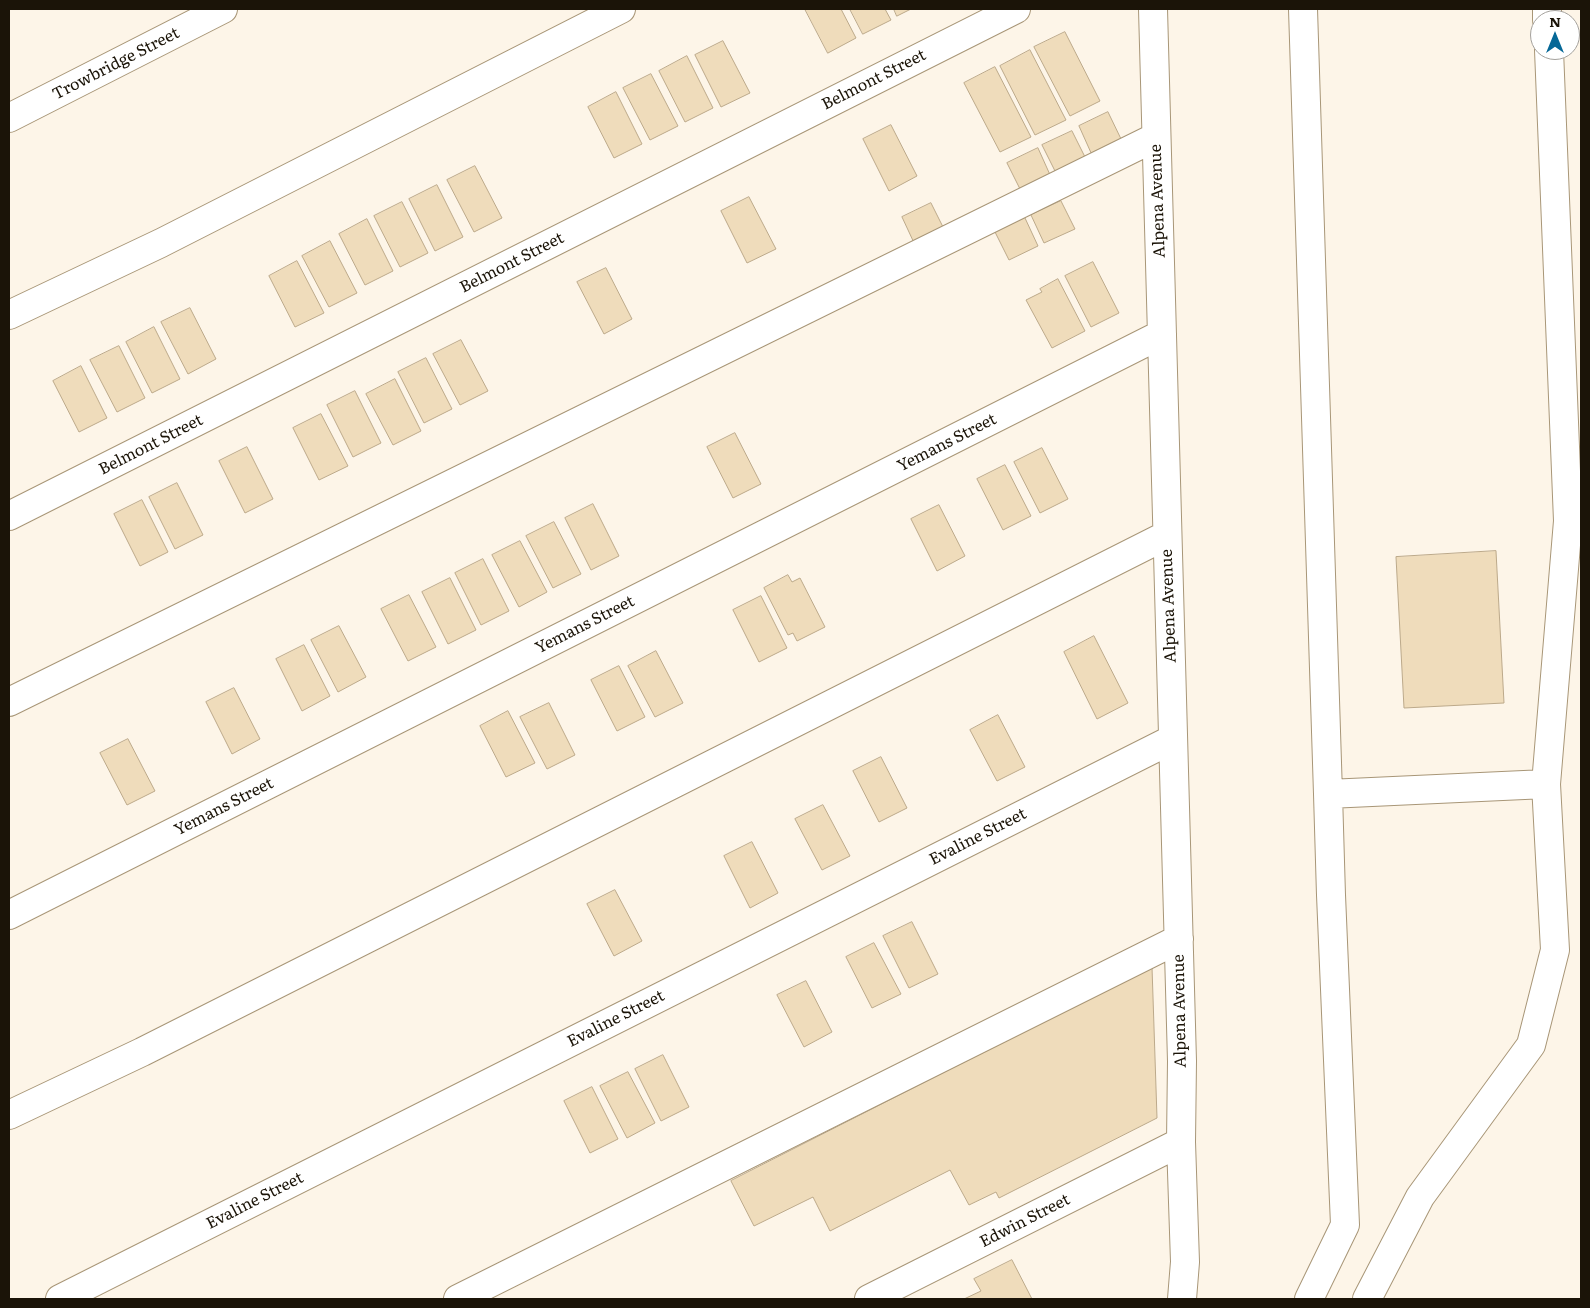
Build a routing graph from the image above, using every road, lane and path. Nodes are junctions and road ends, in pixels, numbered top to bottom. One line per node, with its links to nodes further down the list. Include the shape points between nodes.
1 (224, 9): 7 (street, Trowbridge Street)
2 (621, 9): 9 (street, via 161,243)
3 (1016, 9): 11 (street, Belmont Street)
4 (1153, 9): 8 (street, Alpena Avenue)
5 (1303, 9): 16 (street)
6 (1548, 60): 15 (street, via 1568,521)
7 (9, 118)
8 (1156, 137): 10 (street, Alpena Avenue); 13 (street)
9 (9, 315)
10 (1162, 334): 12 (street, Alpena Avenue); 17 (street, Yemans Street)
11 (9, 516)
12 (1167, 535): 14 (street, Alpena Avenue); 19 (street, via 160,1043)
13 (9, 702)
14 (1173, 739): 18 (street, Alpena Avenue); 21 (street, Evaline Street)
15 (1546, 784): 16 (street); 26 (street, via 1555,950 1531,1045 1420,1197)
16 (1328, 794): 25 (street, via 1345,1225)
17 (9, 916)
18 (1179, 939): 20 (street, Alpena Avenue); 22 (street)
19 (9, 1115)
20 (1181, 1142): 23 (street, Edwin Street); 24 (street, Alpena Avenue, via 1185,1262)
21 (60, 1299)
22 (458, 1299)
23 (869, 1299)
24 (1182, 1299)
25 (1309, 1299)
26 (1367, 1299)

